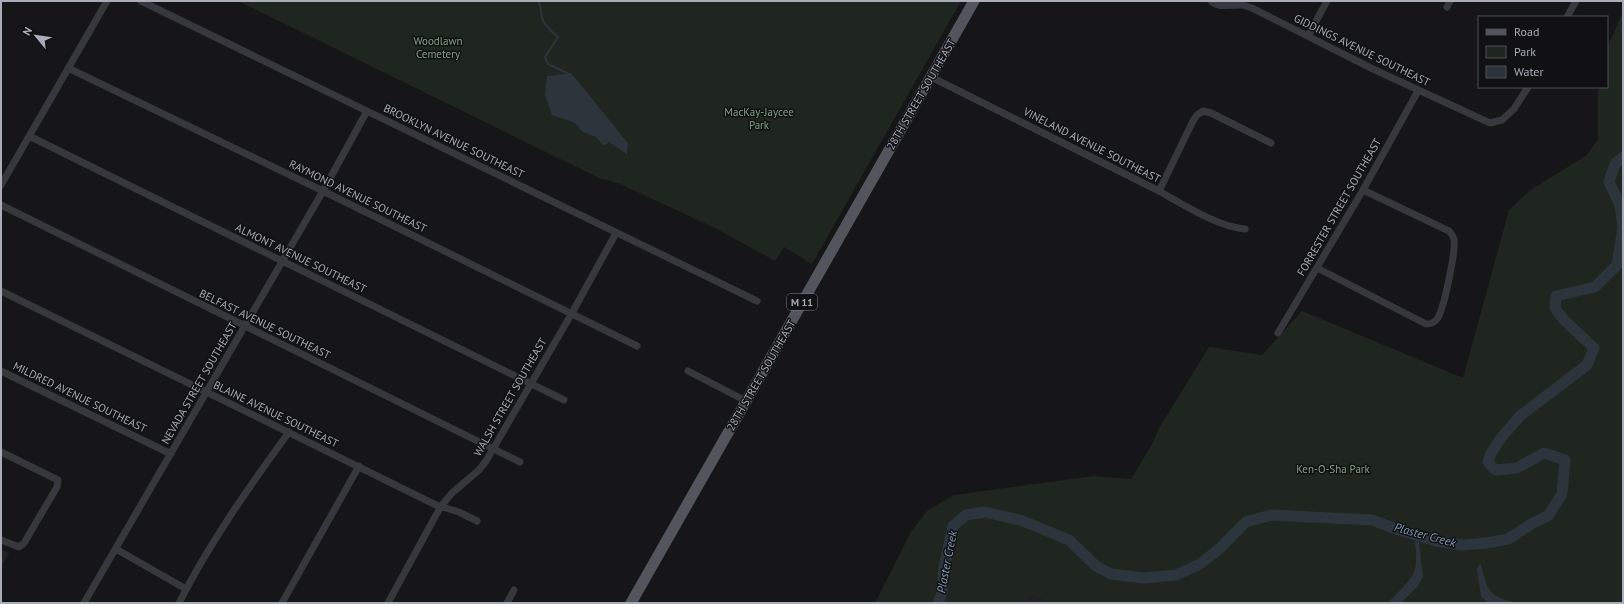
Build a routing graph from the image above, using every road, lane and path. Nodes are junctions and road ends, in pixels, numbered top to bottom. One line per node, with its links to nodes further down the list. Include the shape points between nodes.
1 (107, 1): 9 (street)
2 (141, 1): 13 (street, BROOKLYN AVENUE SOUTHEAST)
3 (974, 1): 10 (main road, 28TH STREET SOUTHEAST / M 11)
4 (1211, 1): 8 (street, GIDDINGS AVENUE SOUTHEAST, via 1222,6 1244,5)
5 (1327, 1): 8 (street)
6 (1576, 1): 7 (street)
7 (1568, 16)
8 (1308, 36): 12 (street, GIDDINGS AVENUE SOUTHEAST)
9 (68, 68): 14 (street); 17 (street, RAYMOND AVENUE SOUTHEAST)
10 (931, 77): 19 (street, VINELAND AVENUE SOUTHEAST); 36 (main road, 28TH STREET SOUTHEAST / M 11)
11 (1527, 88): 12 (street, GIDDINGS AVENUE SOUTHEAST, via 1514,109 1502,120 1490,123)
12 (1418, 91): 18 (street, FORRESTER STREET SOUTHEAST)
13 (367, 111): 17 (street, NEVADA STREET SOUTHEAST); 22 (street, BROOKLYN AVENUE SOUTHEAST)
14 (29, 136): 16 (street); 23 (street, ALMONT AVENUE SOUTHEAST)
15 (1271, 143): 19 (street, via 1203,111 1193,121)
16 (1, 185)
17 (323, 190): 23 (street, NEVADA STREET SOUTHEAST); 27 (street, RAYMOND AVENUE SOUTHEAST)
18 (1363, 190): 24 (street, FORRESTER STREET SOUTHEAST); 24 (street, via 1449,231 1454,239 1445,297 1436,320 1432,324 1426,324)
19 (1159, 191): 21 (street, VINELAND AVENUE SOUTHEAST, via 1227,225)
20 (1, 205): 28 (street, BELFAST AVENUE SOUTHEAST)
21 (1245, 229)
22 (616, 234): 26 (street, BROOKLYN AVENUE SOUTHEAST); 27 (street, WALSH STREET SOUTHEAST)
23 (282, 261): 28 (street, NEVADA STREET SOUTHEAST); 33 (street, ALMONT AVENUE SOUTHEAST)
24 (1317, 268): 29 (street, FORRESTER STREET SOUTHEAST)
25 (1, 291): 34 (street, BLAINE AVENUE SOUTHEAST)
26 (757, 301)
27 (572, 313): 30 (street, RAYMOND AVENUE SOUTHEAST); 33 (street, WALSH STREET SOUTHEAST)
28 (245, 326): 34 (street, NEVADA STREET SOUTHEAST); 38 (street, BELFAST AVENUE SOUTHEAST)
29 (1278, 333)
30 (637, 346)
31 (1, 370): 40 (street, MILDRED AVENUE SOUTHEAST)
32 (688, 370): 36 (street)
33 (531, 383): 35 (street, ALMONT AVENUE SOUTHEAST); 38 (street, WALSH STREET SOUTHEAST)
34 (206, 392): 37 (street, BLAINE AVENUE SOUTHEAST); 40 (street, NEVADA STREET SOUTHEAST)
35 (564, 400)
36 (746, 401): 54 (main road, 28TH STREET SOUTHEAST / M 11)
37 (289, 432): 42 (street, BLAINE AVENUE SOUTHEAST); 47 (street, via 228,518)
38 (493, 449): 41 (street, BELFAST AVENUE SOUTHEAST); 43 (street, WALSH STREET SOUTHEAST, via 479,470 463,482)
39 (1, 452): 45 (street, via 58,480 57,487 24,543 19,547)
40 (171, 454): 46 (street, NEVADA STREET SOUTHEAST)
41 (520, 462)
42 (359, 466): 43 (street, BLAINE AVENUE SOUTHEAST); 51 (street)
43 (441, 506): 44 (street, BLAINE AVENUE SOUTHEAST); 52 (street, WALSH STREET SOUTHEAST)
44 (477, 521)
45 (1, 540)
46 (116, 550): 47 (street); 49 (street, NEVADA STREET SOUTHEAST)
47 (186, 589): 50 (street)
48 (514, 590): 53 (street)
49 (84, 603)
50 (179, 603)
51 (282, 603)
52 (388, 603)
53 (507, 603)
54 (631, 603)

